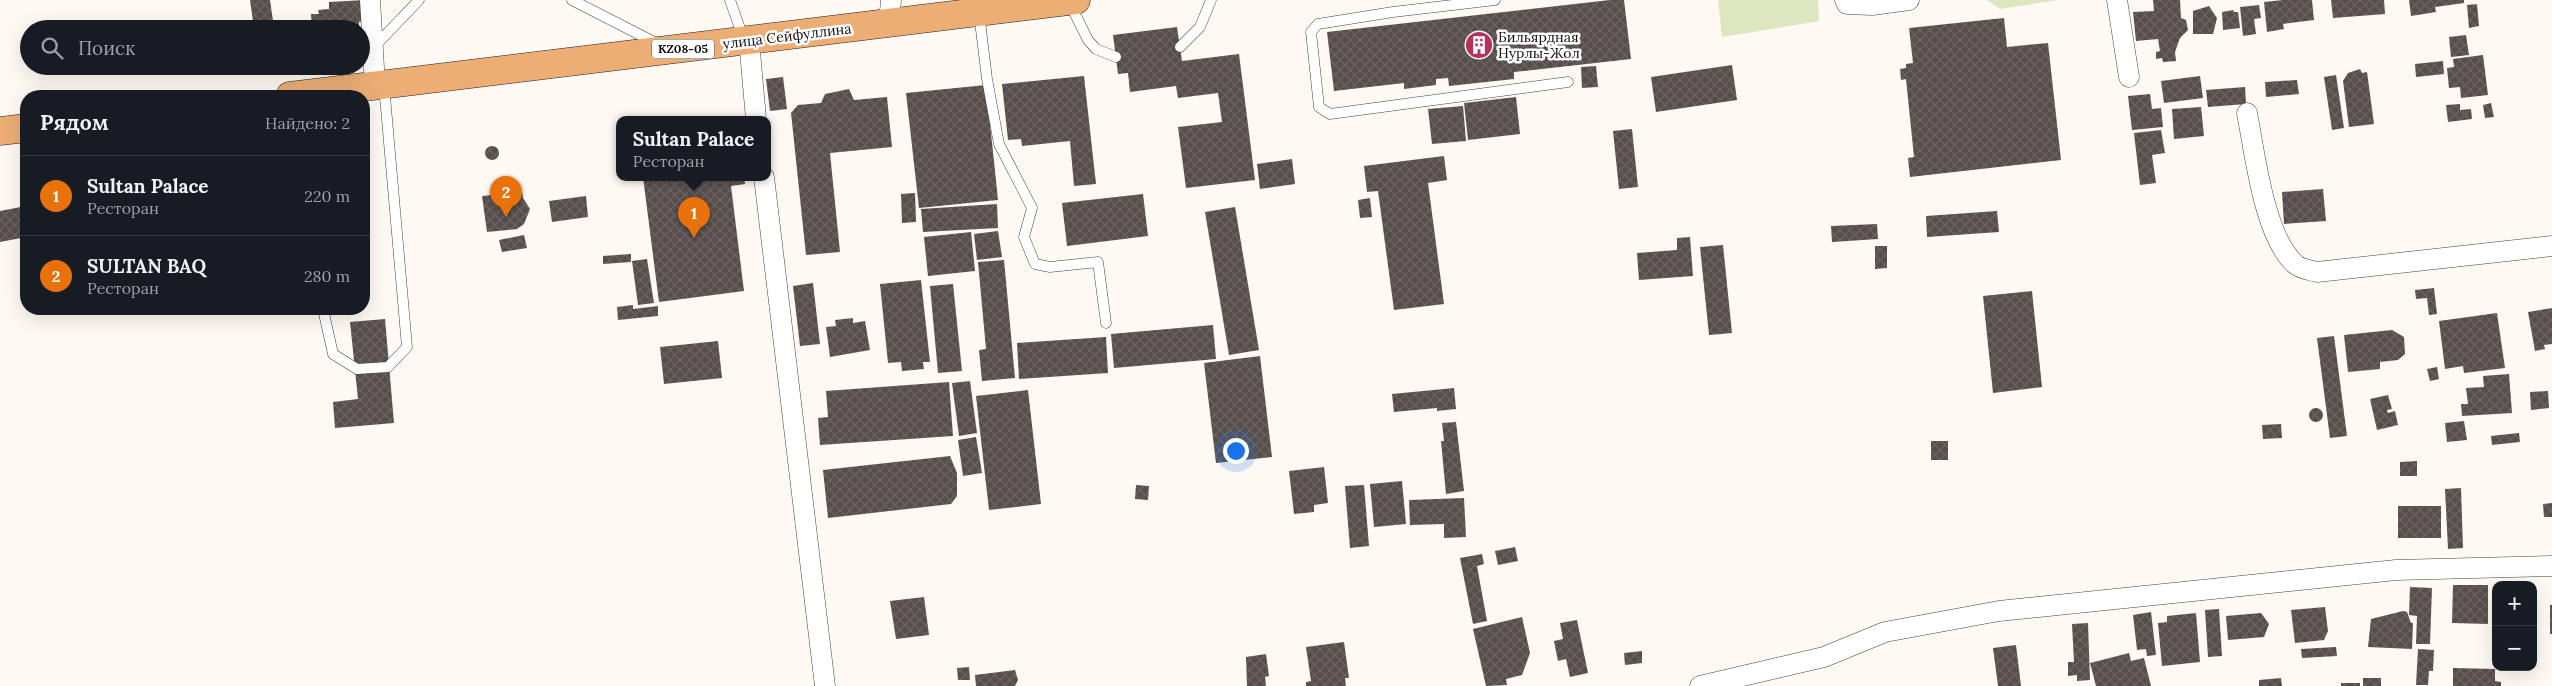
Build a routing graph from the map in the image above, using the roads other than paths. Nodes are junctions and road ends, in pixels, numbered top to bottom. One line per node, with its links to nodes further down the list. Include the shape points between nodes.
1 (370, 0): 15 (street)
2 (419, 0): 15 (lane)
3 (572, 0): 16 (lane)
4 (730, 0): 13 (lane)
5 (1072, 0): 11 (main road, улица Сейфуллина / KZ08-05); 17 (lane, via 1088,40 1096,49)
6 (1211, 0): 14 (lane, via 1200,27)
7 (1496, 0): 19 (lane, via 1318,24 1311,32 1319,107 1330,114)
8 (1845, 0): 9 (street, via 1847,4 1872,5)
9 (1909, 0)
10 (2116, 0): 18 (street)
11 (979, 11): 12 (main road, улица Сейфуллина / KZ08-05); 29 (lane, via 999,144 1032,208 1024,237 1035,264 1050,267 1098,262)
12 (890, 12): 13 (main road, улица Сейфуллина / KZ08-05)
13 (747, 41): 16 (main road, улица Сейфуллина / KZ08-05); 23 (street)
14 (1180, 47)
15 (373, 48): 20 (street)
16 (670, 50): 20 (main road, улица Сейфуллина / KZ08-05)
17 (1116, 57)
18 (2129, 76)
19 (1568, 82)
20 (379, 85): 21 (main road, улица Сейфуллина / KZ08-05); 28 (lane, via 407,346 388,366 357,369 333,354)
21 (339, 90)
22 (2248, 113): 27 (street, via 2271,223 2281,246 2296,266 2316,272)
23 (756, 116)
24 (20, 129): 25 (main road)
25 (0, 131)
26 (764, 181): 31 (street)
27 (2552, 246)
28 (324, 315)
29 (1106, 323)
30 (2552, 566): 32 (street, via 2396,570 1999,611 1885,632 1824,657)
31 (825, 686)
32 (1700, 686)

